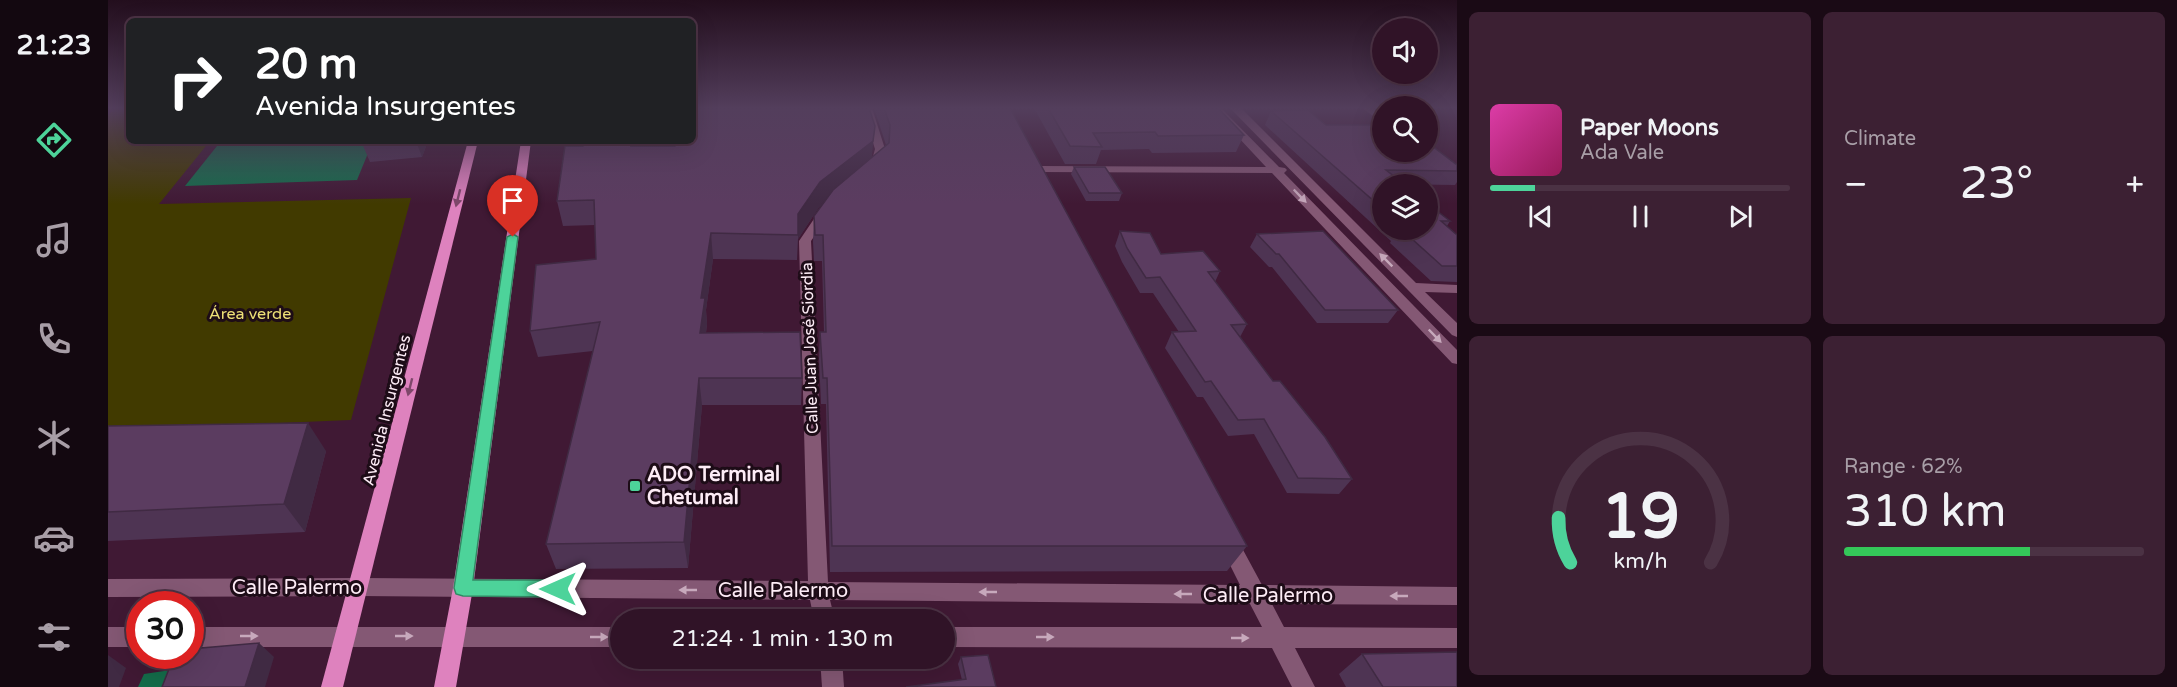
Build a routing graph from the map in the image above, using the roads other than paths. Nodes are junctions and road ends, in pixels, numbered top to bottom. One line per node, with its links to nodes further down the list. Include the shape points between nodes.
1 (876, 140): 8 (street, via 878,167)
2 (1247, 140): 6 (street)
3 (1267, 140): 7 (street)
4 (471, 144): 16 (main road, Avenida Insurgentes, one-way to 16)
5 (526, 144): 18 (main road)
6 (1275, 169): 7 (street); 9 (street, via 1036,164); 14 (street, one-way to 14)
7 (1299, 172): 11 (street, one-way to 7)
8 (860, 182)
9 (1049, 190)
10 (834, 204): 19 (street, Calle Juan José Siordia, via 805,241)
11 (1413, 287): 12 (street); 13 (street)
12 (1457, 289)
13 (1457, 332)
14 (1457, 359)
15 (1223, 531): 20 (street)
16 (359, 587): 17 (street, Calle Palermo); 18 (street, Calle Palermo); 24 (main road, Avenida Insurgentes)
17 (108, 588)
18 (463, 588): 19 (street, Calle Palermo, one-way to 18); 25 (main road)
19 (818, 591): 20 (street, Calle Palermo, one-way to 19); 22 (street, Calle Juan José Siordia)
20 (1255, 594): 21 (street, Calle Palermo, one-way to 20); 30 (street)
21 (1457, 596)
22 (822, 609)
23 (204, 636): 24 (street, one-way to 24)
24 (346, 636): 25 (street, one-way to 25); 33 (main road, Avenida Insurgentes)
25 (453, 636): 28 (street, one-way to 28); 34 (main road)
26 (108, 637): 27 (street)
27 (126, 637)
28 (610, 637)
29 (955, 637): 30 (street, one-way to 30)
30 (1279, 638): 31 (street); 36 (street)
31 (1457, 638)
32 (832, 669): 35 (street)
33 (332, 687)
34 (445, 687)
35 (833, 687)
36 (1304, 687)

